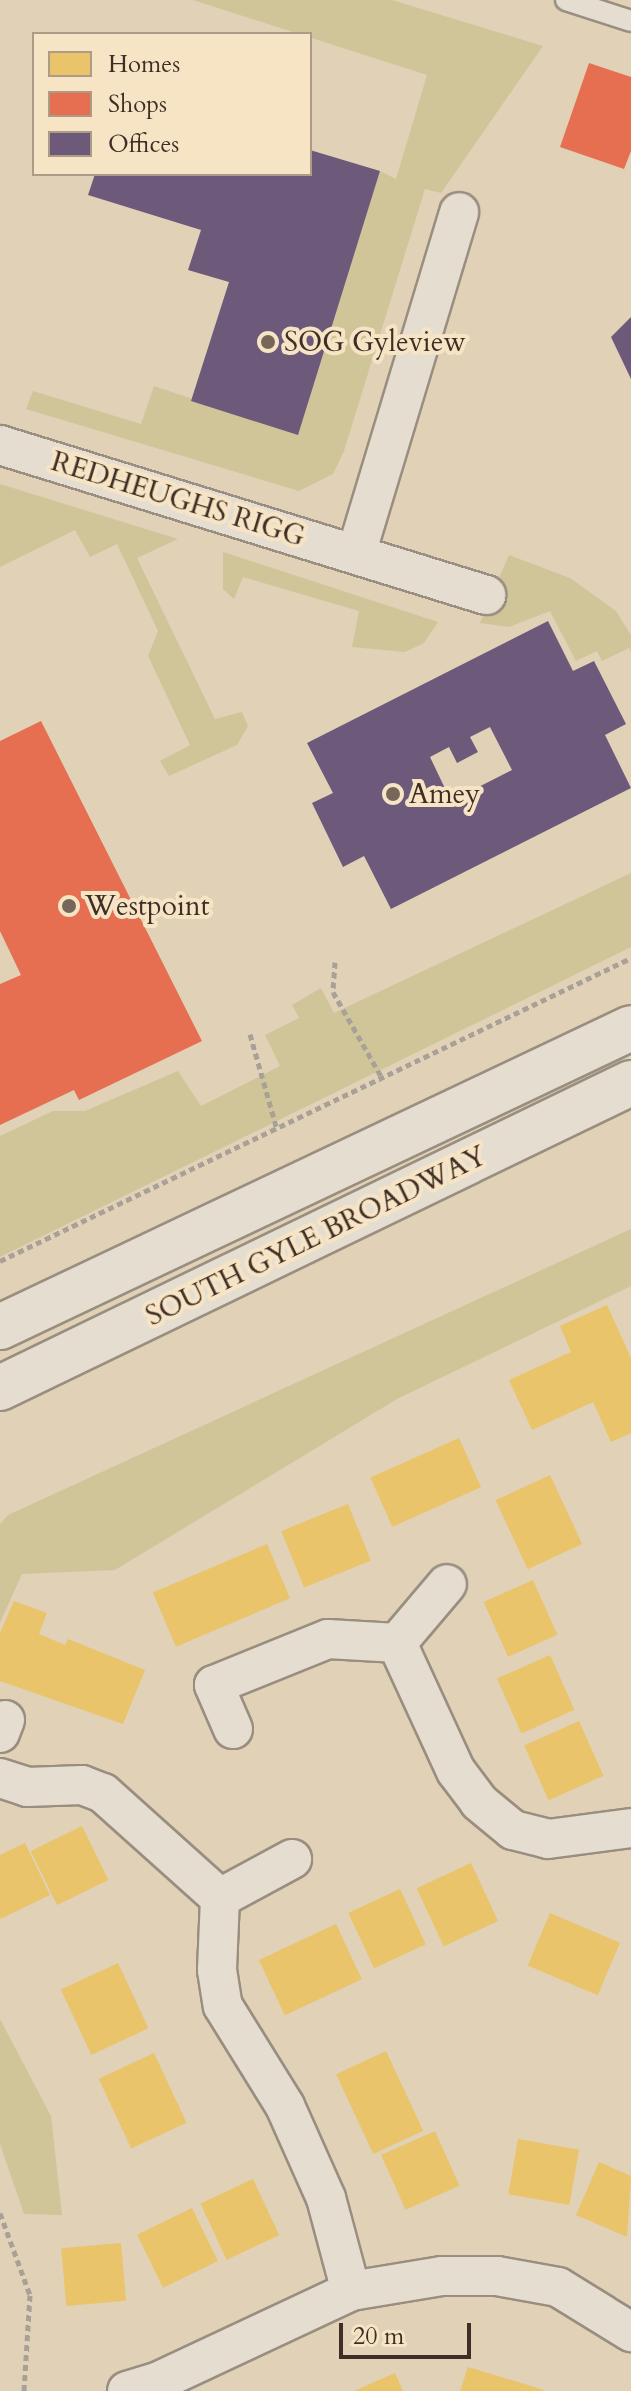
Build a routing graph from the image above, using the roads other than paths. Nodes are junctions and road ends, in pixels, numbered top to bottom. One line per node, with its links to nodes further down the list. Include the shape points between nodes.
1 (566, 0): 2 (lane)
2 (631, 21)
3 (459, 212): 5 (street)
4 (0, 445): 5 (street, REDHEUGHS RIGG)
5 (356, 554): 6 (street, REDHEUGHS RIGG)
6 (486, 595)
7 (631, 1028): 9 (street, SOUTH GYLE BROADWAY)
8 (631, 1083): 10 (street, SOUTH GYLE BROADWAY)
9 (0, 1327)
10 (0, 1388)
11 (447, 1584): 12 (street)
12 (397, 1643): 13 (street, via 328,1639 214,1685); 15 (street, via 456,1771 479,1802 513,1830 548,1839)
13 (233, 1729)
14 (0, 1778): 17 (street, via 27,1787 82,1785 103,1793)
15 (631, 1828)
16 (292, 1859): 17 (street)
17 (220, 1898): 18 (street, via 217,1970 223,2006 285,2106 320,2185)
18 (351, 2291): 19 (street, via 442,2276 497,2276 558,2287); 20 (street, via 157,2382)
19 (627, 2321)
20 (127, 2391)

